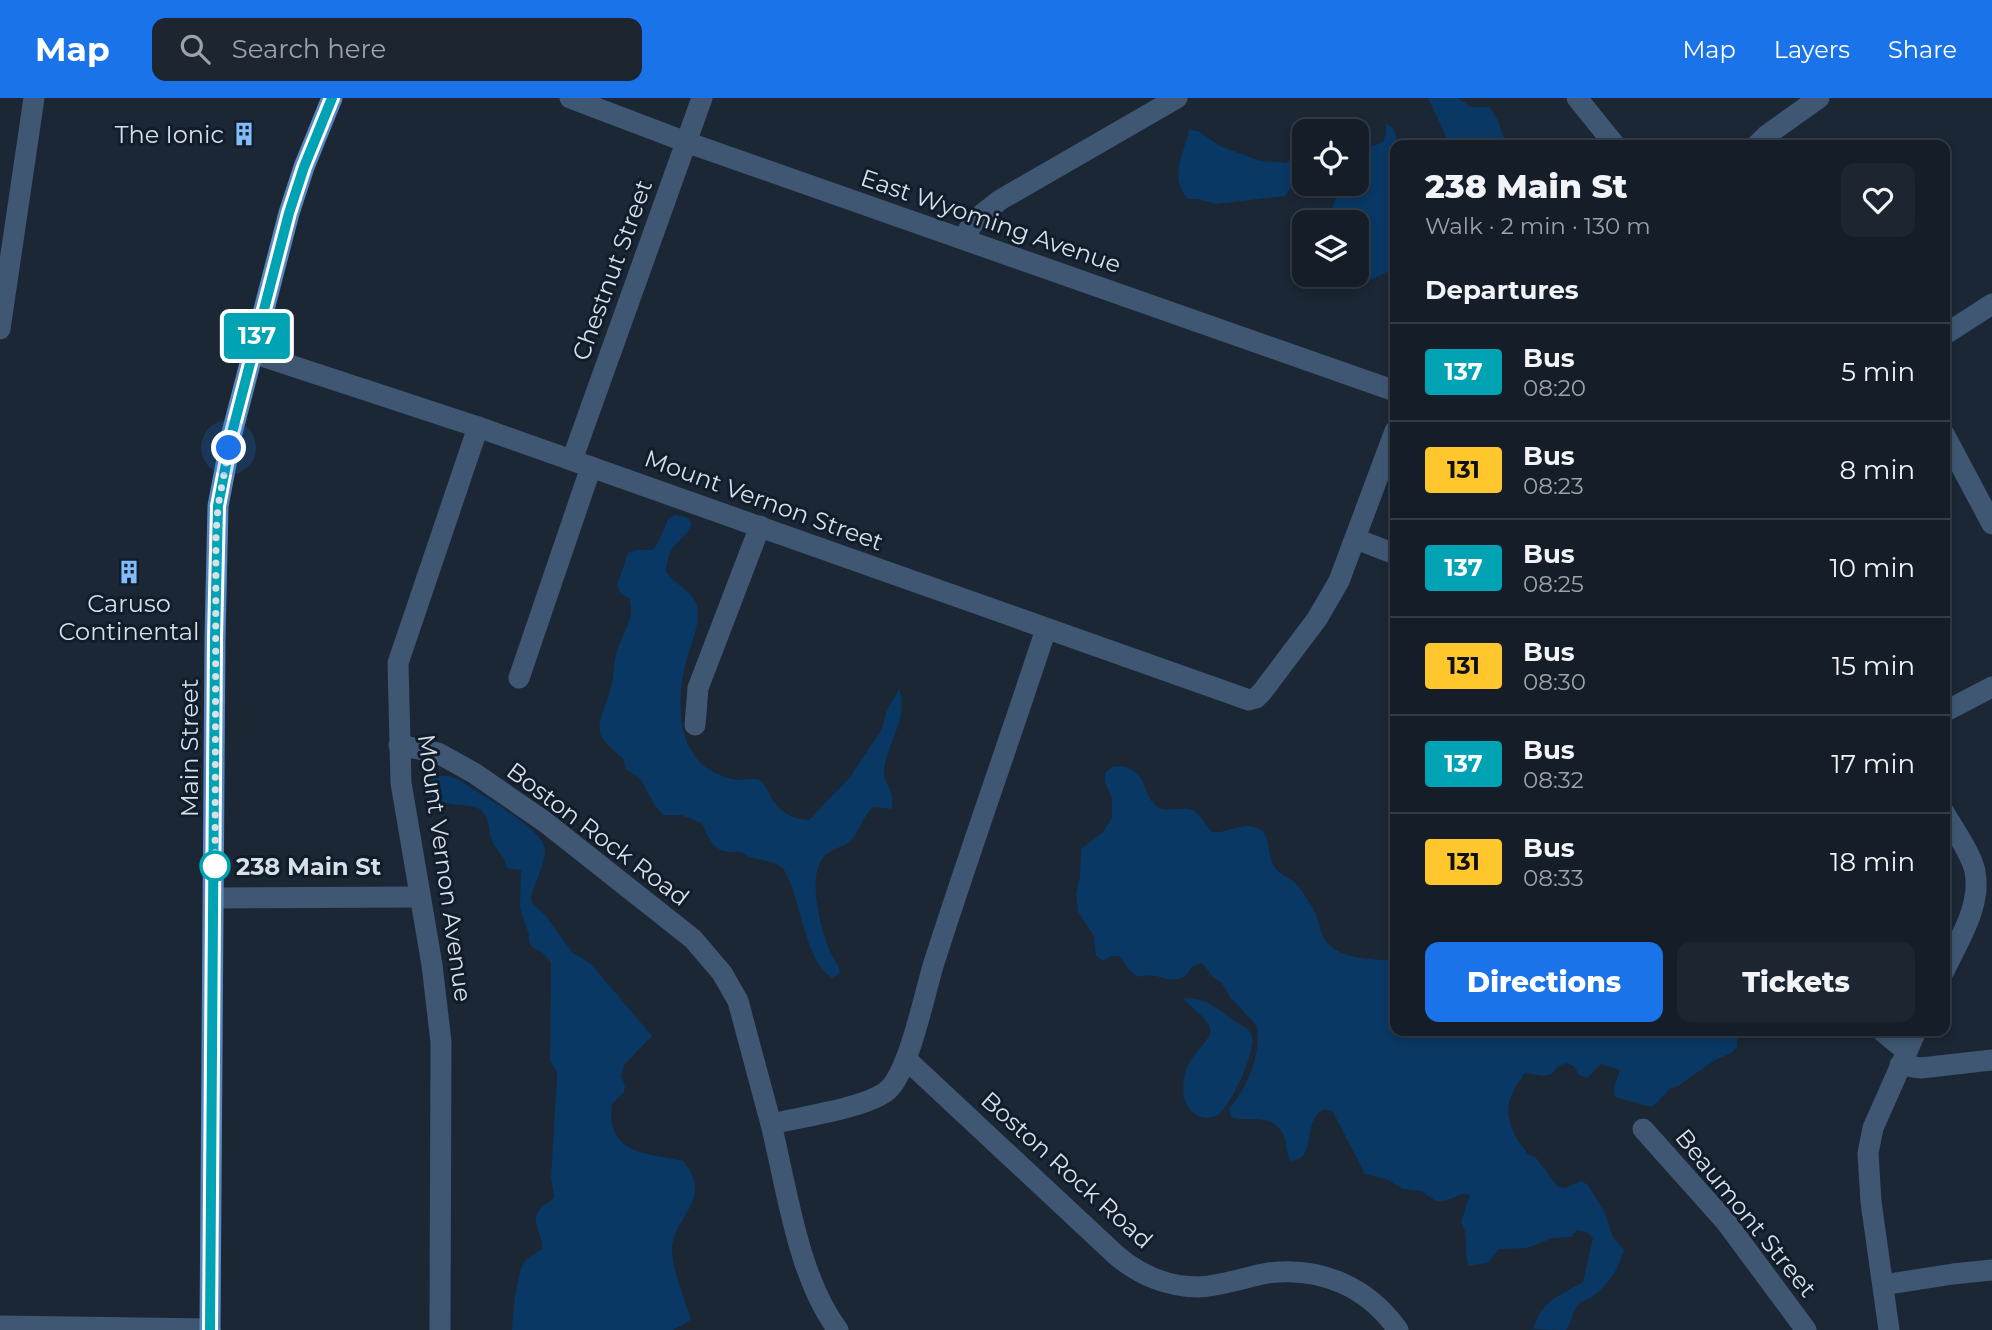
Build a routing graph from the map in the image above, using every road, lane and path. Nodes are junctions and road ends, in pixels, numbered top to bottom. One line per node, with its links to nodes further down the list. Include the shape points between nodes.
1 (34, 98): 13 (street)
2 (332, 98): 15 (main road, Main Street, via 296,190)
3 (570, 98): 10 (street, East Wyoming Avenue)
4 (702, 98): 10 (street, Chestnut Street)
5 (1177, 98): 11 (street, via 1000,200 976,219)
6 (1577, 98): 8 (street)
7 (1819, 98): 9 (street)
8 (1611, 140)
9 (1762, 140)
10 (686, 142): 11 (street, East Wyoming Avenue); 20 (street, Chestnut Street)
11 (963, 239): 16 (street, East Wyoming Avenue)
12 (1992, 304): 14 (street)
13 (0, 329)
14 (1950, 331)
15 (253, 353): 17 (street, Mount Vernon Street); 33 (main road, Main Street, via 218,506)
16 (1390, 389)
17 (478, 427): 20 (street, Mount Vernon Street); 30 (street, Mount Vernon Avenue, via 398,656)
18 (1390, 445): 23 (street)
19 (1950, 445): 21 (street)
20 (582, 464): 22 (street, Mount Vernon Street); 26 (street, Chestnut Street)
21 (1992, 524)
22 (760, 526): 25 (street, Mount Vernon Street); 29 (street, via 698,688)
23 (1356, 539): 24 (street); 25 (street, Mount Vernon Street, via 1328,601 1256,698 1247,699)
24 (1390, 552)
25 (1046, 629): 38 (street)
26 (519, 678)
27 (1992, 687): 28 (street)
28 (1950, 709)
29 (695, 725)
30 (399, 745): 32 (street, Mount Vernon Avenue); 40 (street, Boston Rock Road, via 438,752 474,773 545,822 693,939 738,1000)
31 (1950, 823): 34 (street, via 1969,857 1976,883 1970,915)
32 (420, 897): 33 (street); 46 (street, Mount Vernon Avenue, via 441,1042)
33 (215, 898): 45 (main road, Main Street)
34 (1950, 958)
35 (1886, 1036): 37 (street)
36 (1914, 1036): 37 (street)
37 (1903, 1058): 39 (street, via 1921,1068); 43 (street, via 1873,1128 1868,1153)
38 (906, 1059): 40 (street, via 894,1083 880,1095); 48 (street, Boston Rock Road, via 1134,1269 1166,1283 1189,1286 1212,1286 1269,1273 1330,1277 1369,1298)
39 (1992, 1060)
40 (771, 1124): 47 (street, Boston Rock Road, via 807,1273)
41 (1643, 1129): 49 (street, Beaumont Street, via 1726,1222)
42 (1992, 1270): 43 (street)
43 (1883, 1285): 50 (street)
44 (0, 1326): 45 (street)
45 (210, 1330)
46 (440, 1330)
47 (838, 1330)
48 (1398, 1330)
49 (1806, 1330)
50 (1889, 1330)

